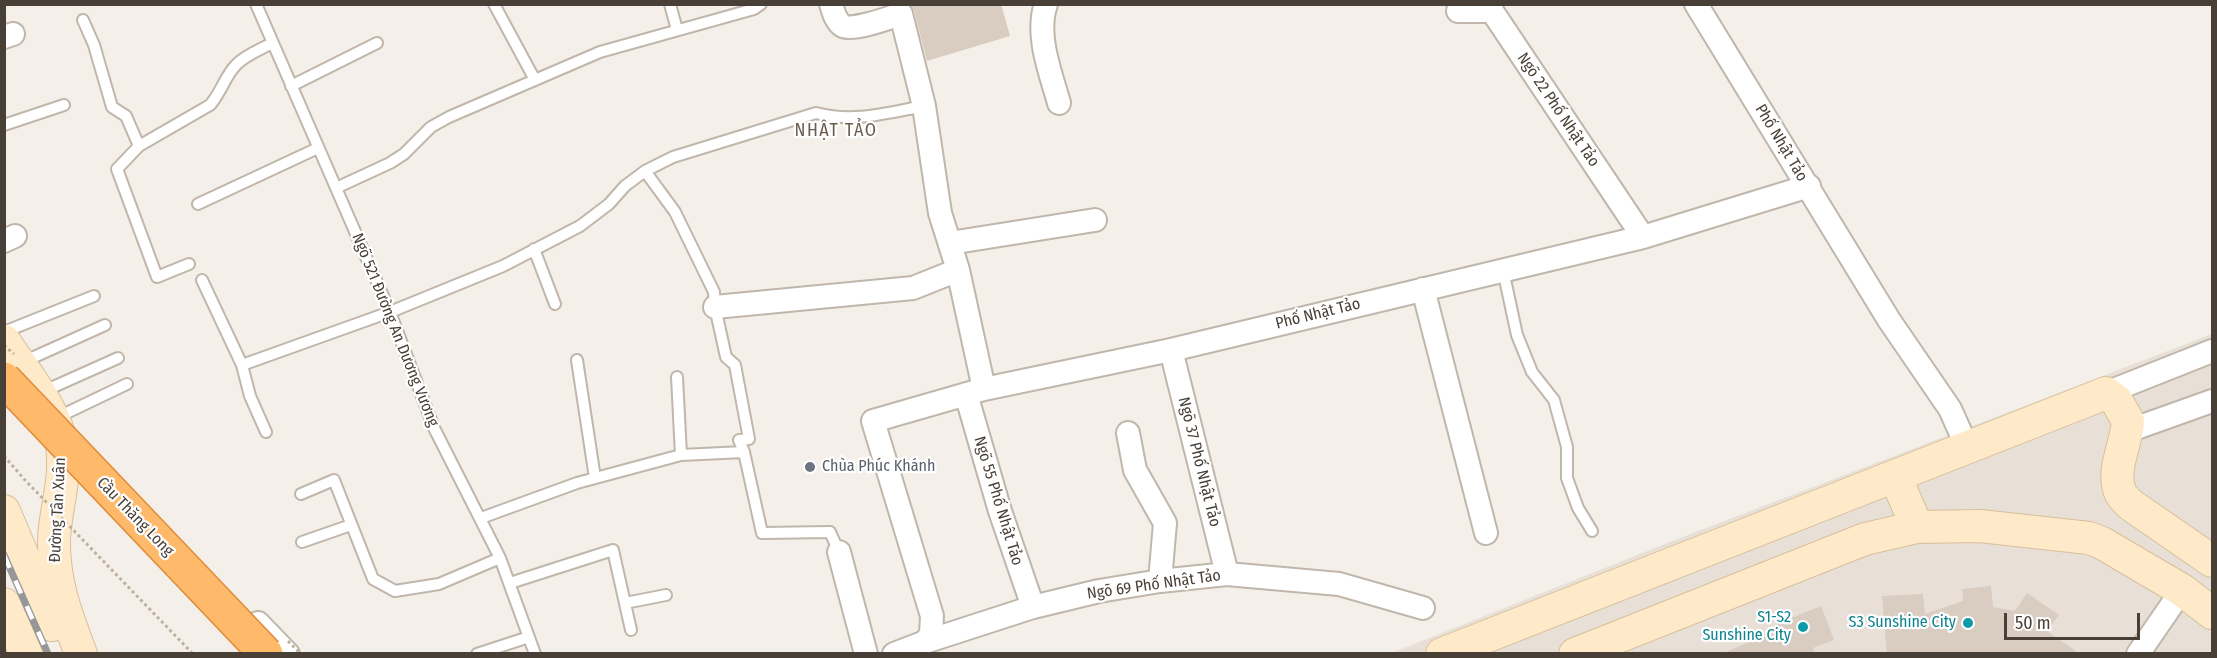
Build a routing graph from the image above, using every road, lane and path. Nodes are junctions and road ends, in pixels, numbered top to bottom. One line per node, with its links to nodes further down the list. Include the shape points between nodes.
1 (256, 4): 11 (lane, Ngõ 521 Đường An Dương Vương)
2 (494, 4): 13 (lane)
3 (670, 4): 10 (lane)
4 (761, 4): 10 (lane)
5 (831, 4): 17 (street, Ngõ 55 Phố Nhật Tảo, via 843,26 901,14)
6 (1046, 4): 15 (street, via 1043,37)
7 (1696, 4): 22 (street, Phố Nhật Tảo)
8 (1458, 11): 26 (street, Ngõ 22 Phố Nhật Tảo, via 1492,11)
9 (83, 20): 19 (lane, via 112,107 126,116)
10 (677, 30): 13 (lane, via 600,52)
11 (272, 43): 14 (lane, Ngõ 521 Đường An Dương Vương); 19 (lane, via 234,66 210,105)
12 (377, 43): 14 (lane)
13 (535, 80): 23 (lane, via 448,117 390,163)
14 (291, 86): 20 (lane, Ngõ 521 Đường An Dương Vương)
15 (1059, 103)
16 (64, 105): 18 (lane)
17 (924, 106): 21 (lane, via 856,119 816,113 673,157); 27 (street, Ngõ 55 Phố Nhật Tảo, via 940,213)
18 (4, 125)
19 (139, 146): 29 (lane, via 117,169 157,277)
20 (318, 148): 23 (lane, Ngõ 521 Đường An Dương Vương); 24 (lane)
21 (645, 171): 28 (lane, via 580,226); 36 (lane, via 675,212 714,292)
22 (1809, 186): 26 (street, Phố Nhật Tảo); 56 (street, via 1889,320 1950,409)
23 (336, 188): 37 (lane, Ngõ 521 Đường An Dương Vương)
24 (198, 204)
25 (1095, 220): 27 (street)
26 (1643, 237): 30 (street, Phố Nhật Tảo)
27 (950, 243): 31 (street, Ngõ 55 Phố Nhật Tảo)
28 (534, 249): 35 (lane); 37 (lane, via 503,266)
29 (189, 264)
30 (1503, 269): 33 (street, Phố Nhật Tảo); 68 (lane, via 1517,335 1532,372 1554,400 1567,447 1567,478)
31 (958, 270): 36 (street, via 913,288); 48 (street, Ngõ 55 Phố Nhật Tảo)
32 (202, 280): 45 (lane)
33 (1423, 289): 40 (street, Phố Nhật Tảo); 69 (street)
34 (94, 296): 39 (lane)
35 (555, 304)
36 (715, 307): 57 (lane, via 726,357 735,365 749,439 739,440)
37 (390, 312): 45 (lane); 65 (lane, Ngõ 521 Đường An Dương Vương, via 434,428)
38 (105, 325): 44 (lane)
39 (4, 332)
40 (1170, 350): 48 (street, Phố Nhật Tảo); 75 (street, Ngõ 37 Phố Nhật Tảo)
41 (2212, 351): 50 (street)
42 (118, 358): 49 (lane)
43 (578, 360): 61 (lane)
44 (10, 361): 49 (street, Đường Tân Xuân); 93 (highway, Cầu Thăng Long, bridge)
45 (242, 365): 54 (lane)
46 (677, 377): 58 (lane)
47 (127, 384): 52 (lane)
48 (975, 392): 82 (street, Ngõ 55 Phố Nhật Tảo, via 1000,512); 87 (street, Phố Nhật Tảo, via 873,421 932,616 931,634)
49 (39, 393): 52 (street, Đường Tân Xuân)
50 (2106, 393): 53 (street, via 2122,409); 56 (street)
51 (2212, 401): 53 (street)
52 (57, 429): 91 (street, Đường Tân Xuân, via 64,466 54,566 61,601); 94 (street, via 113,474)
53 (2128, 431): 63 (street, via 2120,462)
54 (266, 432)
55 (1128, 433): 76 (street, via 1135,470 1165,523)
56 (1967, 447): 60 (street)
57 (744, 452): 58 (lane); 72 (lane, via 762,533 830,532)
58 (681, 455): 61 (lane)
59 (4, 456): 92 (path, bridge)
60 (1895, 476): 67 (street); 98 (street)
61 (595, 478): 65 (lane)
62 (302, 494): 66 (lane, via 334,480)
63 (2121, 495): 70 (street, via 2115,520 2105,531); 74 (street)
64 (4, 511): 90 (street)
65 (481, 518): 73 (lane, Ngõ 521 Đường An Dương Vương)
66 (351, 525): 71 (lane); 73 (lane, via 373,579 395,591 439,584)
67 (1917, 527): 70 (street, via 1980,526); 99 (street, via 1865,539)
68 (1592, 531)
69 (1486, 532)
70 (2089, 538): 78 (street)
71 (302, 542)
72 (839, 552): 97 (street)
73 (500, 558): 77 (lane, Ngõ 521 Đường An Dương Vương)
74 (2212, 561)
75 (1227, 574): 76 (street, Ngõ 69 Phố Nhật Tảo); 83 (street, Ngõ 69 Phố Nhật Tảo, via 1339,584)
76 (1160, 581): 82 (street, Ngõ 69 Phố Nhật Tảo)
77 (510, 582): 80 (lane, via 613,550); 86 (lane, Ngõ 521 Đường An Dương Vương)
78 (2182, 590): 84 (street); 100 (street)
79 (666, 595): 80 (lane)
80 (625, 603): 85 (lane)
81 (4, 604): 89 (street)
82 (1033, 607): 87 (street, Ngõ 69 Phố Nhật Tảo)
83 (1423, 608)
84 (2212, 613)
85 (631, 630)
86 (529, 637): 95 (lane); 96 (lane, Ngõ 521 Đường An Dương Vương)
87 (925, 642): 88 (street)
88 (899, 653)
89 (26, 654)
90 (64, 654)
91 (81, 654)
92 (194, 654)
93 (266, 654)
94 (288, 654)
95 (477, 654)
96 (535, 654)
97 (867, 654)
98 (1442, 654)
99 (1575, 654)
100 (2138, 654)

